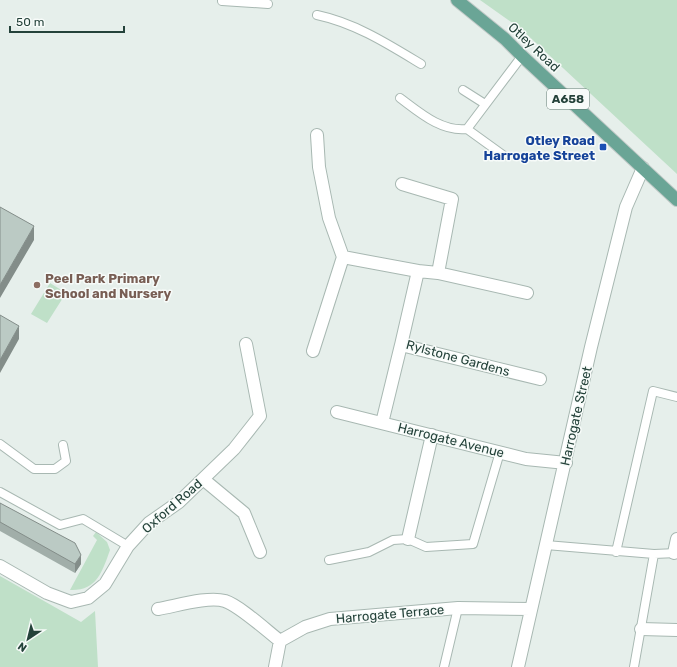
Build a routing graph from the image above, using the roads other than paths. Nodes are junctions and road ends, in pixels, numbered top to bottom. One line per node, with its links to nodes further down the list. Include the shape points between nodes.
1 (457, 0): 5 (main road, Otley Road / A658, via 505,38)
2 (222, 1): 3 (lane)
3 (268, 4)
4 (317, 15): 6 (lane, via 354,27)
5 (522, 56): 9 (lane); 13 (main road, Otley Road / A658)
6 (421, 64)
7 (463, 90): 9 (lane)
8 (400, 98): 10 (lane, via 426,118 448,128)
9 (485, 104): 10 (lane)
10 (466, 129): 12 (lane)
11 (318, 135): 16 (street, via 319,168 329,218)
12 (503, 155)
13 (643, 168): 15 (main road, Otley Road / A658); 31 (street, Harrogate Street, via 626,207 591,347)
14 (402, 184): 18 (street, via 452,199)
15 (677, 200)
16 (343, 257): 17 (street); 22 (street)
17 (418, 271): 18 (street); 21 (street, Rylstone Gardens)
18 (438, 273): 19 (street)
19 (527, 293)
20 (246, 344): 32 (street, Oxford Road, via 260,416 234,449)
21 (401, 346): 23 (street, Rylstone Gardens); 26 (street)
22 (313, 351)
23 (540, 379)
24 (677, 397): 39 (lane, via 653,391)
25 (337, 412): 26 (street, Harrogate Avenue)
26 (382, 423): 27 (street, Harrogate Avenue)
27 (432, 435): 30 (street, Harrogate Avenue); 34 (street)
28 (0, 444): 29 (lane, via 34,469 55,469 66,461)
29 (63, 446)
30 (500, 452): 31 (street, Harrogate Avenue, via 526,459); 34 (lane, via 473,544 426,547)
31 (566, 463): 36 (street, Harrogate Street)
32 (203, 479): 37 (street, Oxford Road, via 178,502 149,523); 38 (street, via 244,513)
33 (0, 492): 37 (lane, via 60,525 83,520)
34 (408, 539): 42 (lane, via 393,540 369,552)
35 (677, 539): 40 (street)
36 (546, 545): 39 (lane); 46 (street, Harrogate Street)
37 (128, 546): 43 (street, Oxford Road, via 105,584 88,598 71,602 47,593)
38 (260, 552)
39 (616, 552): 41 (lane)
40 (675, 553): 41 (lane)
41 (654, 554): 47 (lane)
42 (328, 560)
43 (0, 566)
44 (458, 608): 46 (street, Harrogate Terrace); 49 (street, Harrogate Terrace, via 330,620 305,627); 51 (lane)
45 (158, 609): 49 (street, via 210,600 226,602)
46 (531, 609): 52 (street, Harrogate Street)
47 (640, 629): 48 (street); 53 (lane)
48 (677, 630)
49 (280, 641): 50 (street)
50 (274, 667)
51 (444, 667)
52 (518, 667)
53 (634, 667)

